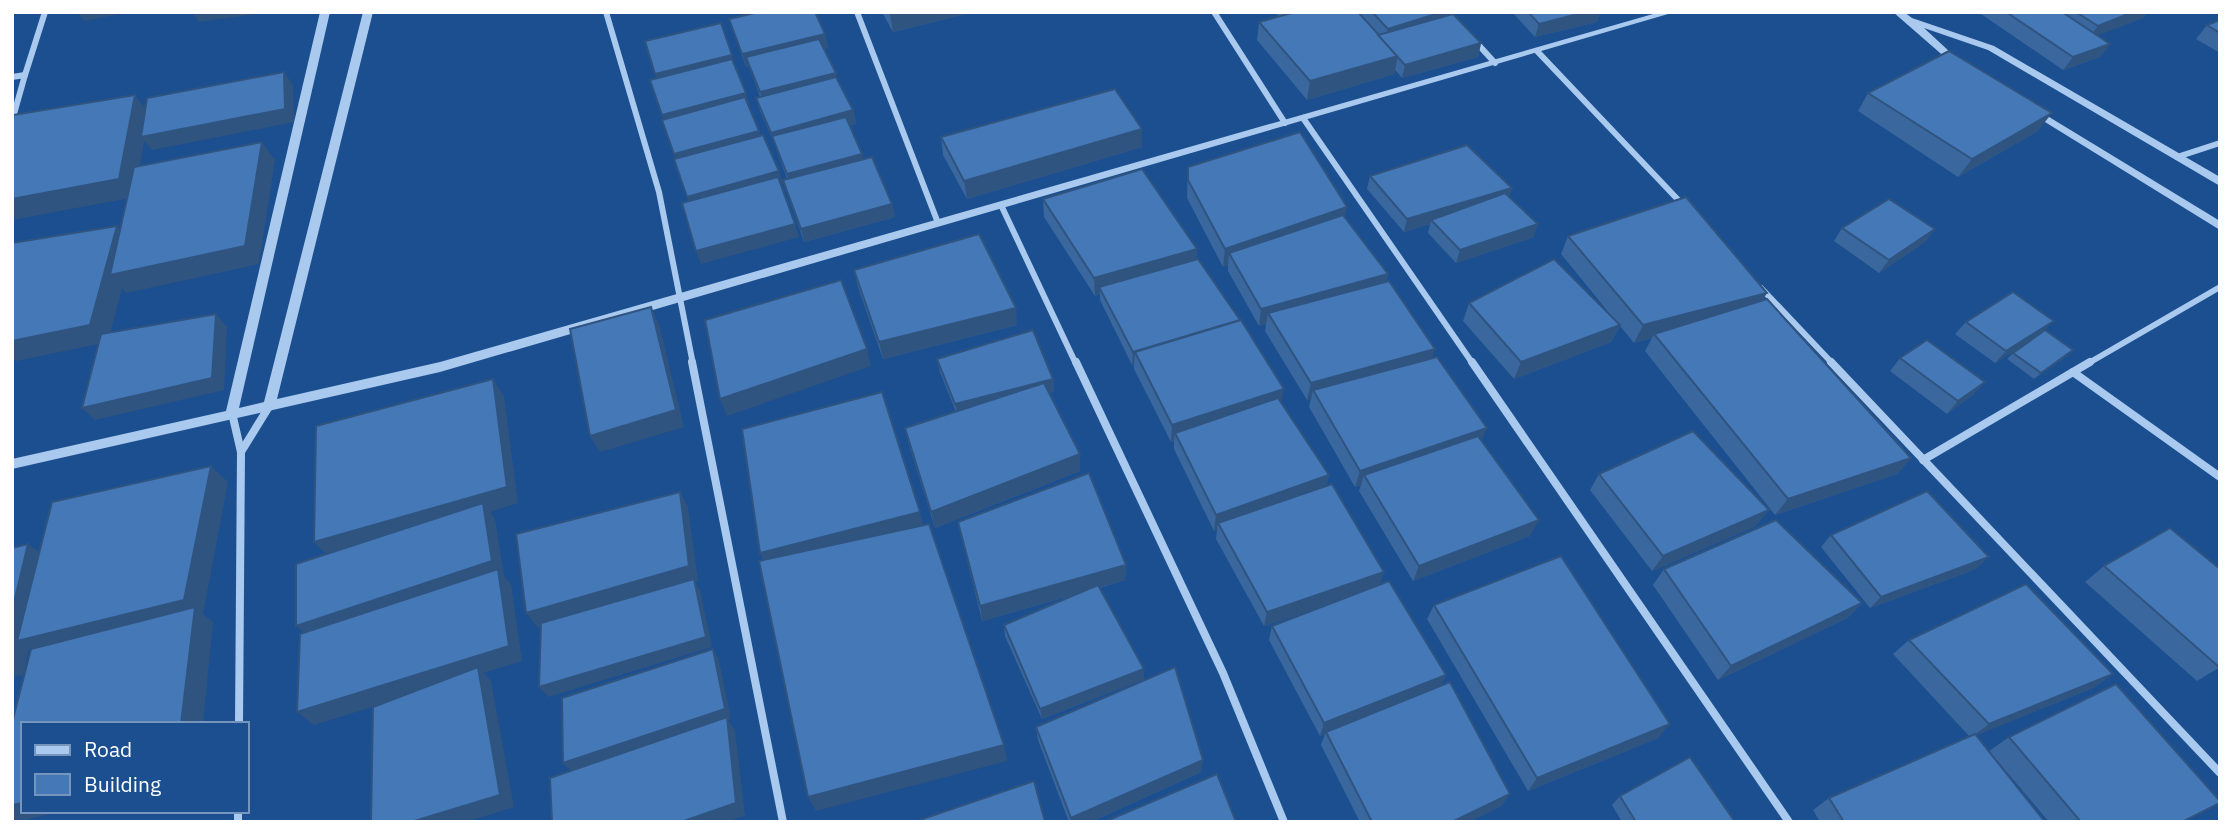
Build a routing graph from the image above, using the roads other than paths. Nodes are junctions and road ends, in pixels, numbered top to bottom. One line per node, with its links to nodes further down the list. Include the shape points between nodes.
1 (45, 12): 14 (street)
2 (325, 12): 32 (street)
3 (368, 12): 31 (street)
4 (606, 12): 29 (street, via 659,192)
5 (857, 12): 25 (street)
6 (1214, 12): 19 (street)
7 (1671, 12): 11 (street)
8 (1896, 12): 9 (street)
9 (1909, 20): 13 (street); 21 (street, via 1991,48)
10 (1467, 33): 12 (street)
11 (1537, 51): 12 (street); 24 (street)
12 (1495, 63): 17 (street)
13 (1967, 69)
14 (25, 75): 15 (street); 18 (street)
15 (12, 77)
16 (2024, 105): 26 (street)
17 (1303, 118): 19 (street); 41 (street)
18 (12, 121)
19 (1285, 123): 23 (street)
20 (2220, 143): 21 (street)
21 (2177, 157): 22 (street)
22 (2220, 182)
23 (1001, 205): 25 (street); 40 (street, via 1223,673)
24 (1688, 211)
25 (938, 223): 29 (street)
26 (2220, 226)
27 (1754, 280): 34 (street)
28 (2220, 287): 30 (street)
29 (682, 297): 31 (street, via 440,367); 39 (street)
30 (2073, 372): 34 (street); 36 (street)
31 (270, 404): 32 (street); 33 (street)
32 (232, 413): 33 (street); 35 (street)
33 (241, 452): 37 (street)
34 (1923, 460): 38 (street)
35 (12, 464)
36 (2220, 477)
37 (239, 722)
38 (2220, 773)
39 (783, 822)
40 (1284, 822)
41 (1789, 822)

